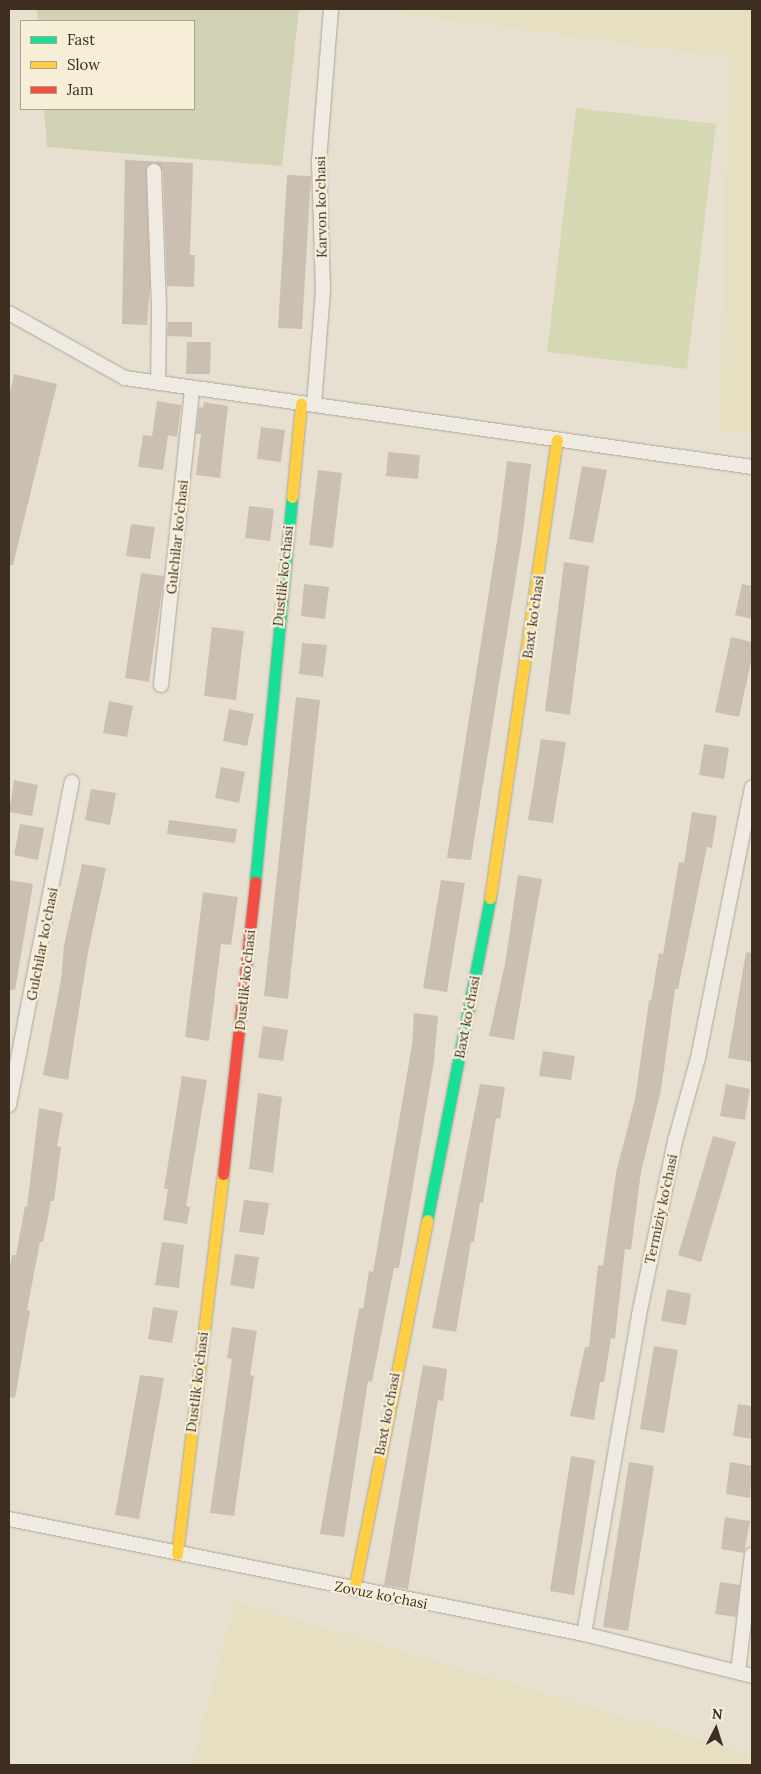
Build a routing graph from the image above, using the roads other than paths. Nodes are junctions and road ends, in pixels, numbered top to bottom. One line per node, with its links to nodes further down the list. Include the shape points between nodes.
1 (331, 9): 6 (street, Karvon ko'chasi, via 319,161 323,290)
2 (154, 171): 4 (street)
3 (9, 313): 4 (street, via 125,378)
4 (158, 383): 5 (street)
5 (192, 388): 6 (street); 9 (street, Gulchilar ko'chasi)
6 (307, 404): 7 (street); 14 (street, Dustlik ko'chasi, via 241,1022)
7 (557, 440): 8 (street); 16 (street, Baxt ko'chasi, via 489,904)
8 (752, 467)
9 (161, 685)
10 (72, 782): 12 (street, Gulchilar ko'chasi)
11 (752, 788): 17 (street, Termiziy ko'chasi, via 698,1058 675,1141 639,1315)
12 (9, 1105)
13 (9, 1519): 14 (street, Zovuz ko'chasi)
14 (177, 1554): 16 (street, Zovuz ko'chasi)
15 (752, 1555): 18 (street)
16 (354, 1590): 17 (street, Zovuz ko'chasi)
17 (584, 1634): 18 (street, Zovuz ko'chasi)
18 (738, 1672): 19 (street, Zovuz ko'chasi)
19 (752, 1676)

